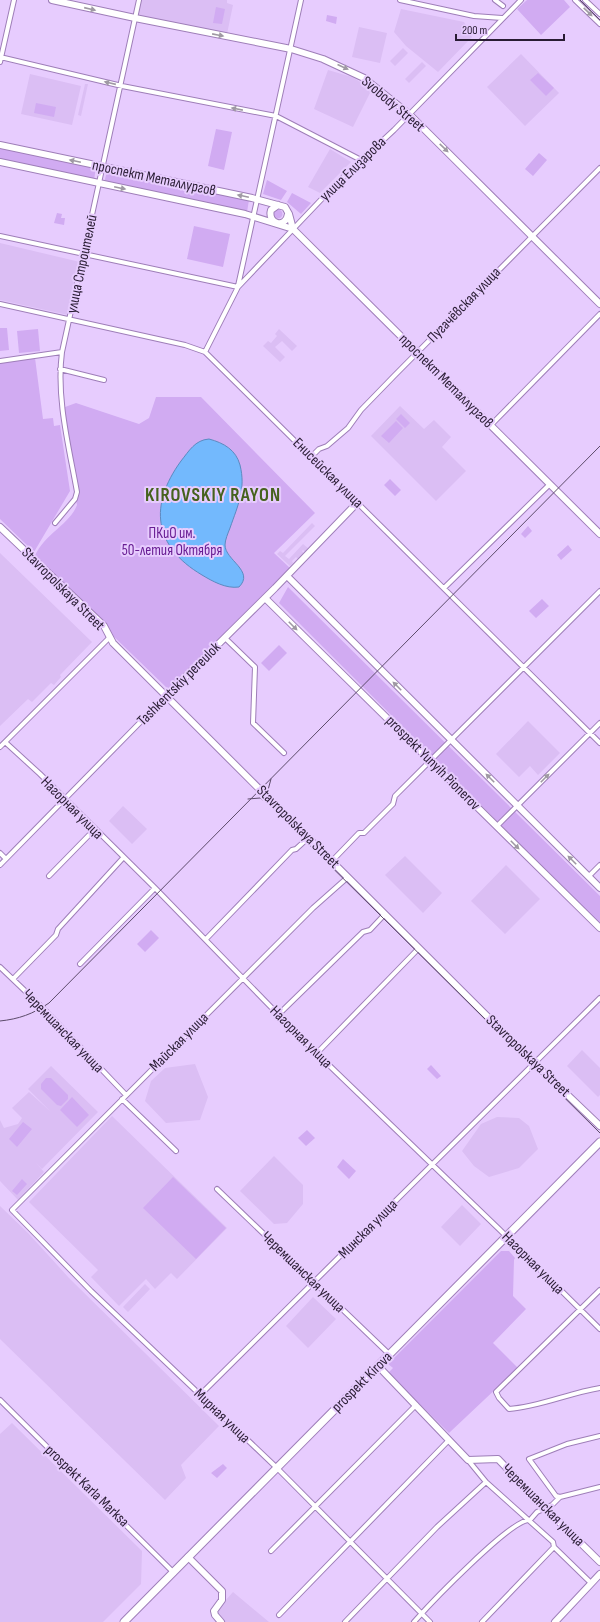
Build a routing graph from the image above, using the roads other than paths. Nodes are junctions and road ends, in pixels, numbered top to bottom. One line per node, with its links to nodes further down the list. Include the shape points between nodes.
1 (14, 0): 16 (street)
2 (52, 0): 12 (street, Svobody Street, one-way to 12)
3 (139, 0): 12 (street, улица Строителей)
4 (300, 0): 15 (street)
5 (400, 0): 13 (street, via 474,16)
6 (495, 0): 10 (street)
7 (521, 0): 13 (street, улица Елизарова)
8 (575, 0): 14 (street, one-way to 14)
9 (585, 0): 11 (street)
10 (503, 6)
11 (600, 14)
12 (135, 18): 15 (street, Svobody Street, one-way to 15); 17 (street, улица Строителей)
13 (502, 18): 18 (street, улица Елизарова)
14 (600, 24)
15 (291, 49): 18 (street, Svobody Street, one-way to 18, via 323,59 364,78); 19 (street)
16 (0, 59): 17 (street, one-way to 16)
17 (122, 86): 19 (street, one-way to 17); 23 (street, улица Строителей)
18 (409, 114): 21 (street, улица Елизарова); 33 (street, Svobody Street, one-way to 33)
19 (276, 116): 21 (street); 26 (street)
20 (0, 145): 23 (street, проспект Металлургов, one-way to 20)
21 (363, 160): 31 (street, улица Елизарова)
22 (0, 162): 25 (street, проспект Металлургов)
23 (103, 167): 25 (street, улица Строителей); 26 (street, проспект Металлургов, one-way to 23)
24 (600, 168): 33 (street, Пугачёвская улица)
25 (99, 183): 29 (street, проспект Металлургов, one-way to 29); 34 (street, улица Строителей)
26 (257, 200): 27 (street, проспект Металлургов); 29 (street)
27 (281, 205): 28 (street, проспект Металлургов); 30 (street, via 271,210 270,216)
28 (287, 210): 30 (street, via 286,221); 31 (street, проспект Металлургов)
29 (252, 217): 30 (street, проспект Металлургов); 35 (street)
30 (274, 223): 31 (street, проспект Металлургов)
31 (293, 229): 35 (street, улица Елизарова); 42 (street, проспект Металлургов)
32 (0, 236): 34 (street)
33 (533, 236): 37 (street, Svobody Street); 42 (street, Пугачёвская улица)
34 (84, 254): 35 (street); 39 (street, улица Строителей)
35 (238, 287): 41 (street, улица Елизарова)
36 (0, 304): 39 (street, Енисейская улица)
37 (600, 304)
38 (600, 314): 46 (street)
39 (71, 319): 40 (street, улица Строителей); 41 (street, Енисейская улица, via 185,345)
40 (62, 352): 43 (street); 44 (street, улица Строителей)
41 (205, 352): 47 (street, Енисейская улица)
42 (417, 352): 46 (street, проспект Металлургов); 47 (street, Пугачёвская улица, via 361,410 348,428)
43 (0, 361)
44 (60, 369): 45 (street); 50 (street, улица Строителей, via 66,430 77,492 75,499)
45 (104, 380)
46 (491, 425): 48 (street, проспект Металлургов)
47 (311, 457): 49 (street, Енисейская улица)
48 (550, 484): 52 (street, проспект Металлургов); 54 (street)
49 (357, 503): 53 (street, Tashkentskiy pereulok); 54 (street, Енисейская улица)
50 (55, 523)
51 (0, 527): 57 (street, Stavropolskaya Street, via 104,626)
52 (600, 534)
53 (286, 576): 56 (street, Tashkentskiy pereulok); 63 (street, prospekt Yunyih Pionerov, one-way to 53)
54 (444, 588): 59 (street, Енисейская улица)
55 (600, 591): 59 (street)
56 (265, 598): 58 (street, Tashkentskiy pereulok); 68 (street, prospekt Yunyih Pionerov, one-way to 68)
57 (109, 638): 60 (street, Stavropolskaya Street); 64 (street)
58 (225, 638): 60 (street, Tashkentskiy pereulok); 67 (street, via 255,667 253,723)
59 (524, 668): 62 (street, Енисейская улица); 63 (street)
60 (166, 696): 69 (street, Tashkentskiy pereulok); 73 (street, Stavropolskaya Street)
61 (600, 722): 62 (street)
62 (590, 733): 65 (street, Енисейская улица); 70 (street, one-way to 62)
63 (452, 740): 68 (street); 70 (street, prospekt Yunyih Pionerov, one-way to 63)
64 (5, 742): 66 (street); 69 (street, Нагорная улица)
65 (600, 743)
66 (0, 747)
67 (284, 753)
68 (431, 762): 71 (street, prospekt Yunyih Pionerov); 77 (street, via 395,796 393,804 364,833 359,833)
69 (66, 800): 72 (street, Нагорная улица); 76 (street, Tashkentskiy pereulok)
70 (517, 805): 71 (street); 81 (street, prospekt Yunyih Pionerov, one-way to 70)
71 (496, 826): 86 (street, prospekt Yunyih Pionerov, one-way to 86)
72 (94, 830): 75 (street, Нагорная улица); 80 (street)
73 (308, 838): 77 (street, Stavropolskaya Street); 87 (street, via 292,850)
74 (0, 853): 76 (street)
75 (124, 858): 83 (street, Нагорная улица); 92 (street)
76 (6, 859): 78 (street, Tashkentskiy pereulok)
77 (332, 861): 82 (street, Stavropolskaya Street)
78 (0, 865)
79 (600, 865): 81 (street)
80 (49, 876)
81 (588, 876): 84 (street, prospekt Yunyih Pionerov)
82 (348, 877): 85 (street, Stavropolskaya Street); 91 (street, Майская улица)
83 (155, 888): 87 (street, Нагорная улица); 89 (street)
84 (600, 888)
85 (385, 914): 88 (street, Stavropolskaya Street); 94 (street, via 370,930 363,932)
86 (600, 928)
87 (206, 939): 91 (street, Нагорная улица)
88 (419, 948): 95 (street); 96 (street, Stavropolskaya Street)
89 (80, 964)
90 (0, 967): 92 (street, Черемшанская улица)
91 (243, 978): 94 (street, Нагорная улица); 97 (street, Майская улица)
92 (13, 979): 97 (street, Черемшанская улица)
93 (600, 998): 96 (street, Минская улица)
94 (279, 1014): 95 (street, Нагорная улица)
95 (316, 1053): 102 (street, Нагорная улица)
96 (535, 1064): 99 (street, Stavropolskaya Street); 102 (street, Минская улица)
97 (126, 1095): 98 (street, Майская улица)
98 (122, 1099): 101 (street); 104 (street, Майская улица)
99 (600, 1126)
100 (600, 1142): 105 (main road, prospekt Kirova)
101 (176, 1151)
102 (433, 1165): 105 (street, Нагорная улица); 106 (street, Минская улица)
103 (217, 1189): 106 (street, Черемшанская улица)
104 (12, 1210): 113 (street, Мирная улица, via 90,1291)
105 (506, 1236): 108 (street, Нагорная улица); 110 (main road, prospekt Kirova)
106 (314, 1282): 110 (street, Черемшанская улица); 113 (street, Минская улица)
107 (600, 1290): 108 (street)
108 (580, 1310): 109 (street, Нагорная улица); 112 (street, via 496,1392 508,1409)
109 (600, 1329)
110 (390, 1354): 111 (main road, prospekt Kirova)
111 (378, 1366): 115 (street); 119 (main road, prospekt Kirova)
112 (600, 1388)
113 (200, 1395): 119 (street, Мирная улица)
114 (0, 1400): 131 (street, prospekt Karla Marksa)
115 (416, 1405): 117 (street); 123 (street)
116 (600, 1436): 122 (street, via 567,1444 529,1459 556,1496)
117 (449, 1440): 118 (street); 126 (street)
118 (468, 1460): 120 (street); 124 (street, Черемшанская улица, via 498,1459)
119 (277, 1468): 123 (street, Мирная улица); 129 (main road, prospekt Kirova)
120 (486, 1482): 125 (street); 133 (street, via 437,1527)
121 (600, 1487): 122 (street)
122 (560, 1497): 124 (street)
123 (314, 1506): 126 (street, Мирная улица); 128 (street)
124 (545, 1508): 125 (street, via 530,1520); 130 (street, Черемшанская улица)
125 (526, 1520): 127 (street, via 552,1542); 135 (street, via 492,1543)
126 (350, 1542): 133 (street, Мирная улица); 136 (street)
127 (554, 1547): 134 (street); 142 (street)
128 (271, 1551)
129 (188, 1557): 131 (main road, prospekt Kirova); 138 (street, via 222,1591 222,1600 214,1611)
130 (600, 1562)
131 (174, 1573): 137 (main road, prospekt Kirova)
132 (600, 1574): 134 (street)
133 (388, 1579): 135 (street, Мирная улица); 139 (street)
134 (591, 1583): 143 (street)
135 (422, 1614): 140 (street); 141 (street, Мирная улица)
136 (279, 1615)
137 (124, 1622)
138 (221, 1622)
139 (345, 1622)
140 (414, 1622)
141 (430, 1622)
142 (482, 1622)
143 (555, 1622)

